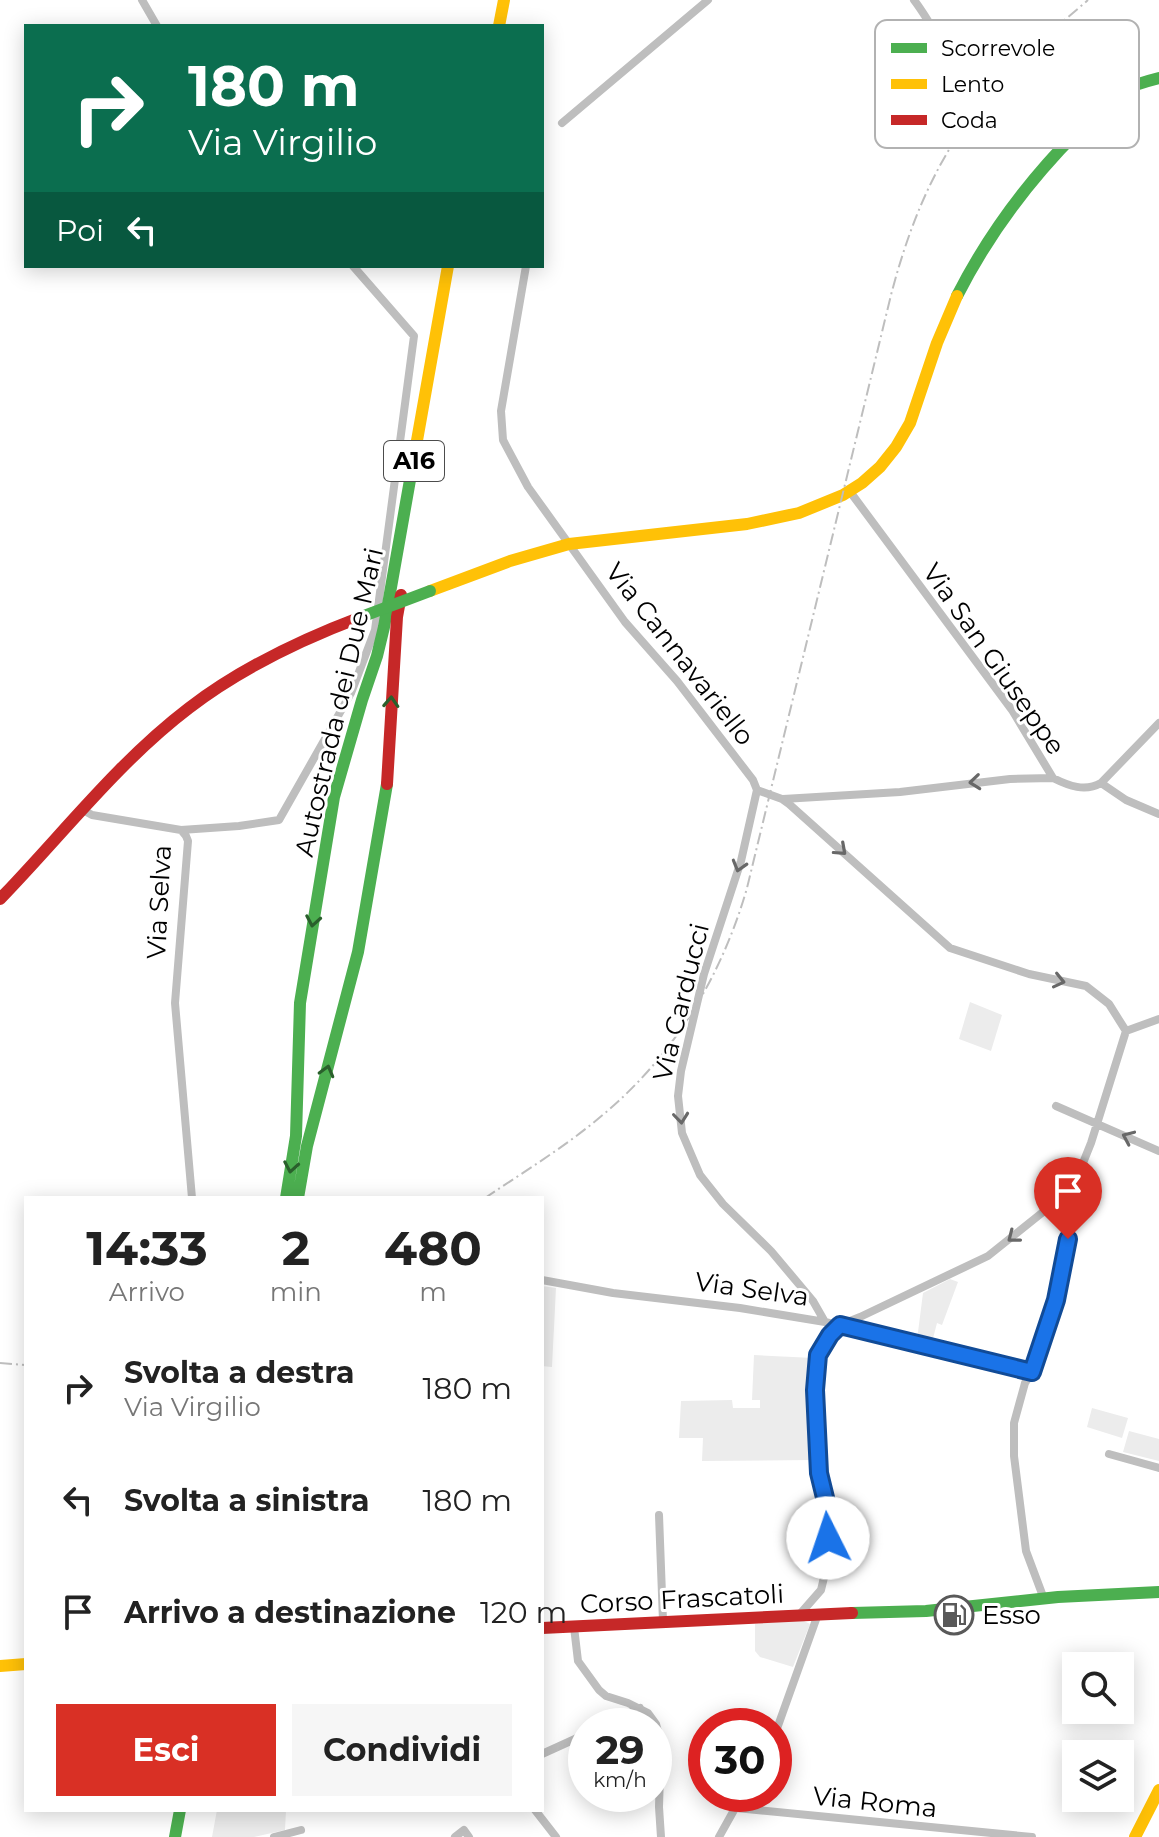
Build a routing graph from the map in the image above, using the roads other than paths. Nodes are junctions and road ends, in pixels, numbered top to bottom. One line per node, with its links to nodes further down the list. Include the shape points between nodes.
1 (142, 0): 7 (street)
2 (494, 0): 8 (main road)
3 (504, 0): 9 (main road)
4 (708, 0): 12 (street)
5 (914, 0): 6 (street)
6 (928, 20)
7 (156, 24)
8 (489, 24)
9 (499, 24)
10 (1159, 78): 11 (main road)
11 (1139, 84)
12 (562, 123)
13 (1063, 148): 18 (main road, via 1011,208 972,268 944,324 903,438 883,465)
14 (355, 268): 27 (street, via 414,336 375,630 351,693 279,820)
15 (448, 268): 36 (main road, Autostrada dei Due Mari / A16, one-way to 36, via 384,627 334,797 302,988 296,1136)
16 (458, 268): 37 (main road, Autostrada dei Due Mari / A16, one-way to 16, via 358,952 388,780 397,617)
17 (526, 268): 19 (street, Via Cannavariello, via 501,411 503,440 528,487)
18 (851, 493): 19 (main road, via 776,519); 21 (street, Via San Giuseppe, via 1005,700)
19 (569, 544): 23 (street, Via Cannavariello); 25 (main road, bridge, via 301,640 247,669 145,745)
20 (1159, 723): 22 (street)
21 (1053, 778): 22 (street, Via San Giuseppe, via 1083,788); 24 (street, one-way to 24)
22 (1101, 783): 26 (street)
23 (757, 790): 24 (street); 39 (street, Via Carducci, one-way to 39, via 681,1071 682,1133 700,1175 779,1261)
24 (782, 799): 30 (street, one-way to 30, via 950,948 1086,986 1109,1004)
25 (83, 810): 27 (street, Via Selva); 28 (main road)
26 (1159, 814)
27 (181, 830): 35 (street, Via Selva, via 188,841 175,1003)
28 (0, 899)
29 (1159, 1019): 30 (street)
30 (1126, 1031): 32 (street)
31 (1056, 1106): 32 (street)
32 (1097, 1123): 33 (street, one-way to 32); 34 (street)
33 (1159, 1151)
34 (1073, 1188): 40 (street, one-way to 40, via 988,1256); 41 (street, via 1061,1279)
35 (192, 1196)
36 (286, 1196)
37 (298, 1196)
38 (544, 1280): 39 (street, Via Selva)
39 (825, 1322): 40 (street, Via Selva)
40 (840, 1325): 41 (street); 48 (street, Via Selva, via 818,1355 815,1390 819,1473 828,1510 827,1565 821,1590)
41 (1032, 1372): 46 (street, via 1014,1423 1014,1456 1026,1551)
42 (1109, 1454): 43 (street)
43 (1159, 1468)
44 (659, 1515): 49 (street)
45 (1159, 1592): 46 (main road, Corso Frascatoli)
46 (1044, 1599): 47 (main road, Corso Frascatoli, via 926,1611)
47 (818, 1614): 48 (main road, Corso Frascatoli); 55 (street)
48 (798, 1615): 49 (main road, Corso Frascatoli)
49 (663, 1621): 50 (main road, Corso Frascatoli)
50 (574, 1627): 51 (main road, Corso Frascatoli); 54 (street, via 578,1661 599,1690)
51 (544, 1628)
52 (24, 1664): 53 (main road)
53 (0, 1666)
54 (640, 1708)
55 (784, 1708)
56 (568, 1742): 57 (street)
57 (544, 1753)
58 (1159, 1790): 76 (main road)
59 (180, 1812): 67 (main road)
60 (190, 1812): 68 (main road)
61 (537, 1812): 72 (street)
62 (659, 1812): 73 (street)
63 (734, 1812): 74 (street)
64 (773, 1812): 66 (street, Via Roma)
65 (301, 1830): 69 (street)
66 (1010, 1835): 75 (street, Via Roma)
67 (175, 1837)
68 (185, 1837)
69 (274, 1837)
70 (455, 1837): 71 (street, via 464,1830)
71 (469, 1837)
72 (556, 1837)
73 (661, 1837)
74 (719, 1837)
75 (1032, 1837)
76 (1135, 1837)

